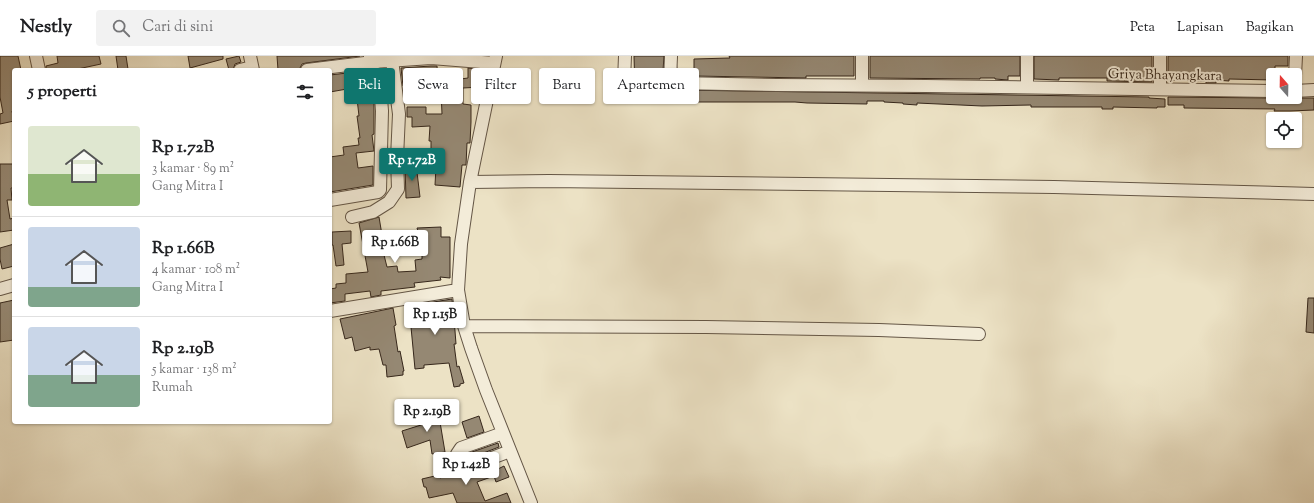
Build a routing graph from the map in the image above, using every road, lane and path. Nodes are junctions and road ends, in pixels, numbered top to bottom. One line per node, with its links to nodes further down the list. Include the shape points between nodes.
1 (36, 56): 12 (street)
2 (624, 56): 14 (street)
3 (671, 56): 16 (street, Griya Bhayangkara, via 671,76 677,83)
4 (862, 56): 16 (street)
5 (1027, 56): 17 (street)
6 (1160, 56): 18 (street)
7 (1296, 56): 15 (street)
8 (431, 57): 10 (street); 11 (street)
9 (371, 60): 10 (street); 13 (street); 24 (street, via 382,111 380,190)
10 (390, 60): 25 (street, via 399,114 398,189 389,202 373,212)
11 (495, 60): 22 (street)
12 (39, 68)
13 (320, 68)
14 (624, 68)
15 (1295, 68)
16 (862, 85): 17 (street, Griya Bhayangkara)
17 (1027, 88): 18 (street, Griya Bhayangkara)
18 (1160, 89): 20 (street, Griya Bhayangkara)
19 (1314, 90): 21 (street)
20 (1266, 91)
21 (1302, 91)
22 (470, 182): 23 (street, via 1054,188); 28 (street, via 461,244)
23 (1314, 194)
24 (332, 200)
25 (352, 217)
26 (12, 286): 27 (street)
27 (0, 289)
28 (458, 290): 29 (street); 30 (street)
29 (332, 311)
30 (464, 326): 31 (street, via 698,327); 32 (street)
31 (979, 334)
32 (503, 433): 33 (street); 33 (street, via 461,448 457,454 459,462 461,466 468,467)
33 (510, 451): 34 (street)
34 (531, 503)

